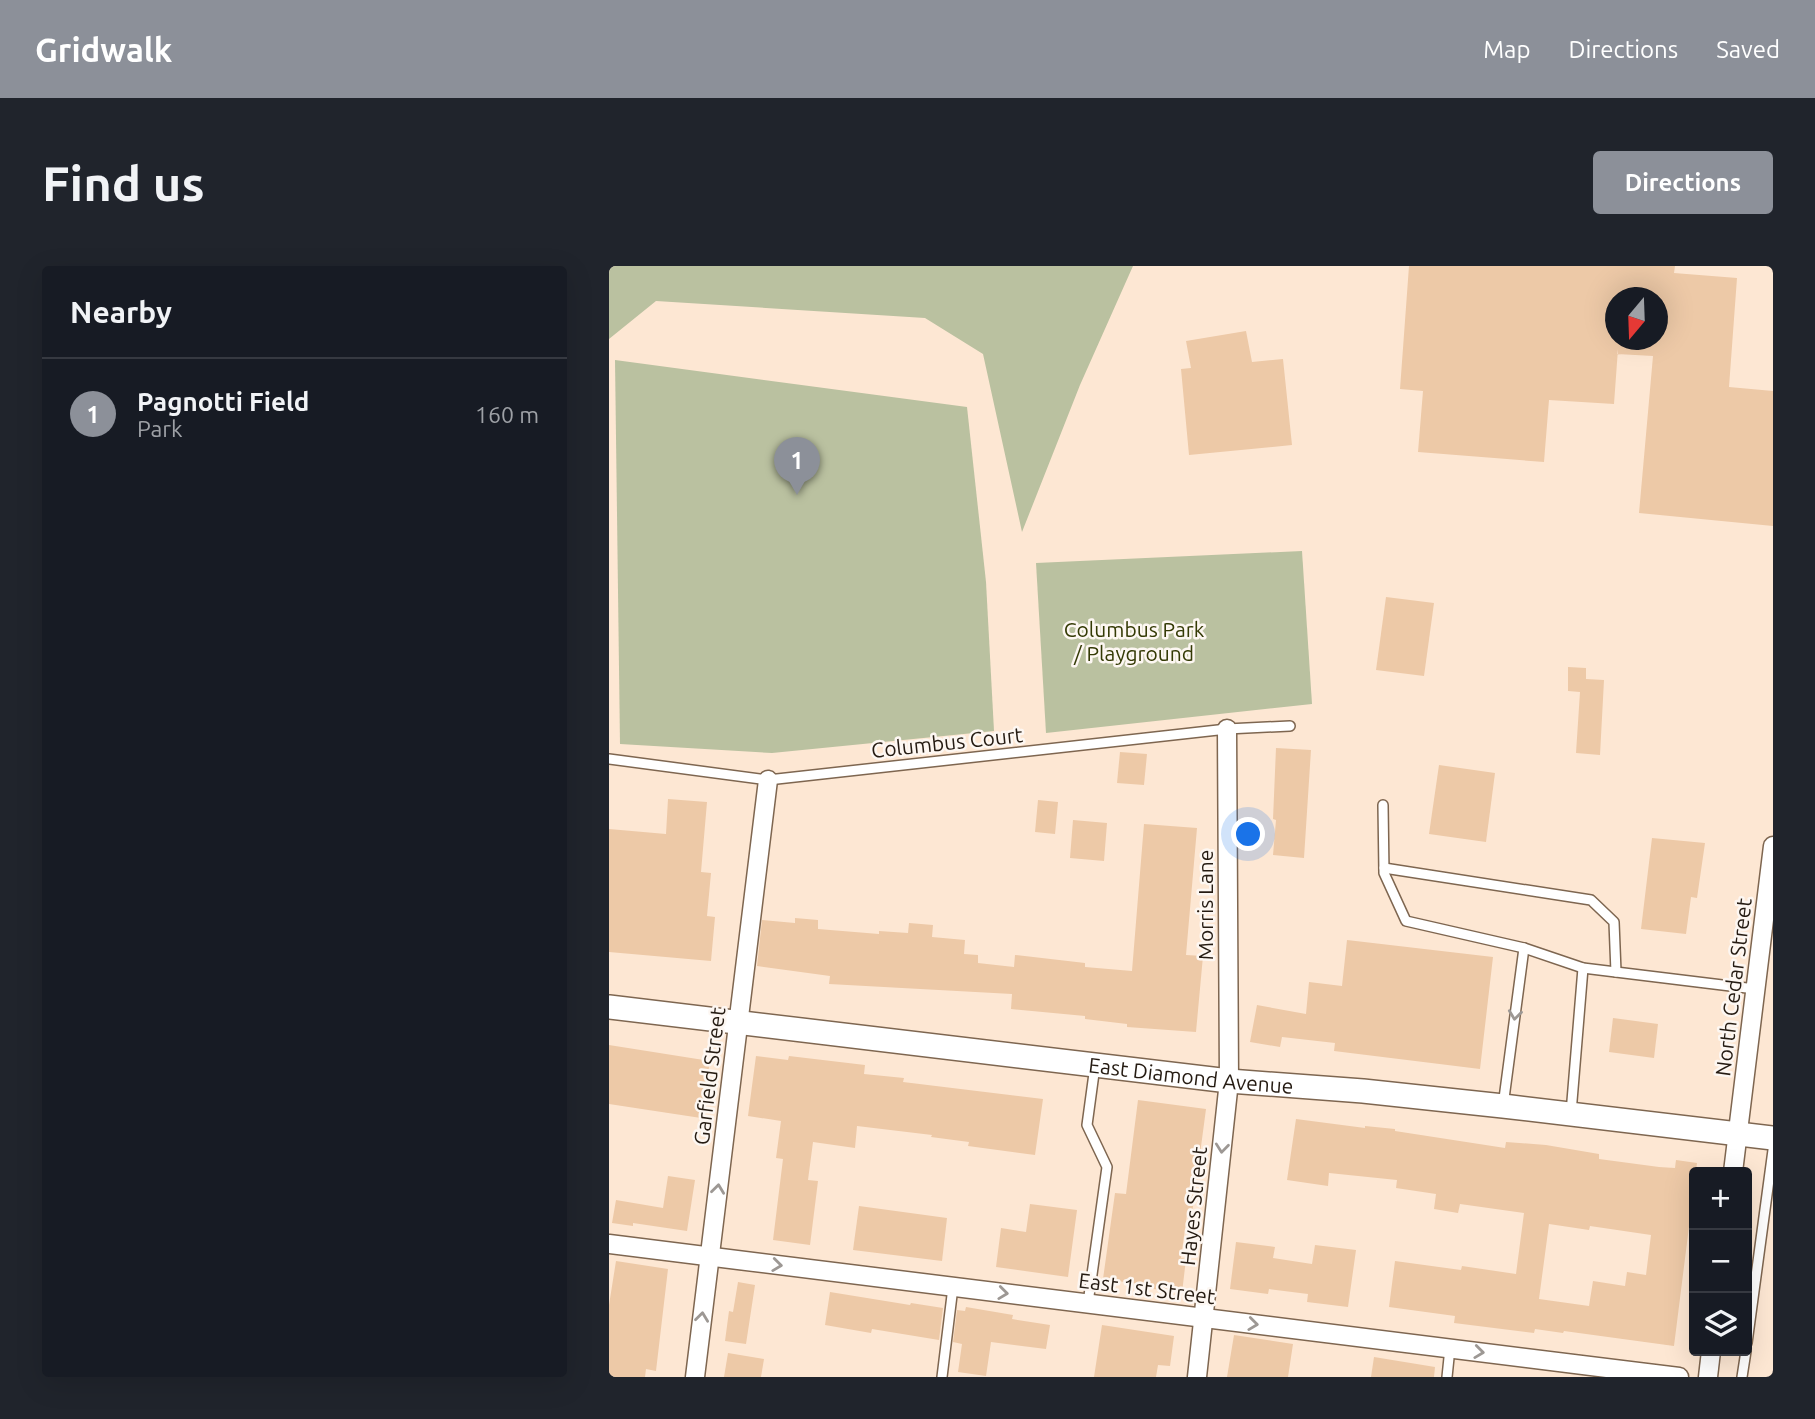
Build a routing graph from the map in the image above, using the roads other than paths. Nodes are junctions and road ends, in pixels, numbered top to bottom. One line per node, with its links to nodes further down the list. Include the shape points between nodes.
1 (1290, 726): 2 (lane, Columbus Court)
2 (1227, 729): 4 (lane, Columbus Court); 15 (street, Morris Lane)
3 (609, 760): 4 (lane, Columbus Court)
4 (768, 780): 13 (street, Garfield Street)
5 (1383, 805): 7 (lane)
6 (1773, 846): 11 (street, North Cedar Street)
7 (1384, 868): 8 (lane, via 1406,921); 10 (lane, via 1591,900 1614,922)
8 (1524, 948): 9 (lane); 16 (lane, one-way to 16)
9 (1583, 968): 10 (lane); 17 (lane)
10 (1616, 972): 11 (lane)
11 (1755, 989): 18 (street, North Cedar Street)
12 (609, 1007): 13 (street, East Diamond Avenue)
13 (738, 1023): 14 (street, East Diamond Avenue); 23 (street, Garfield Street, one-way to 13)
14 (1095, 1065): 15 (street, East Diamond Avenue); 26 (lane, via 1087,1125 1107,1167)
15 (1229, 1080): 16 (street, East Diamond Avenue); 27 (street, Hayes Street, one-way to 27)
16 (1503, 1105): 17 (street, East Diamond Avenue)
17 (1571, 1113): 18 (street, East Diamond Avenue)
18 (1738, 1134): 19 (street, East Diamond Avenue); 21 (street, North Cedar Street)
19 (1773, 1138)
20 (1773, 1150): 24 (lane)
21 (1734, 1167)
22 (609, 1244): 23 (street, East 1st Street)
23 (709, 1256): 25 (street, East 1st Street, one-way to 25); 31 (street, Garfield Street, one-way to 23)
24 (1752, 1276)
25 (953, 1287): 26 (street, East 1st Street, one-way to 26); 32 (lane)
26 (1088, 1303): 27 (street, East 1st Street)
27 (1204, 1318): 28 (street, East 1st Street, one-way to 28); 33 (street, Hayes Street)
28 (1450, 1348): 34 (lane); 35 (street, East 1st Street, one-way to 35)
29 (1710, 1356): 36 (street)
30 (1745, 1356): 37 (lane)
31 (695, 1377)
32 (942, 1377)
33 (1197, 1377)
34 (1447, 1377)
35 (1679, 1377)
36 (1708, 1377)
37 (1742, 1377)

